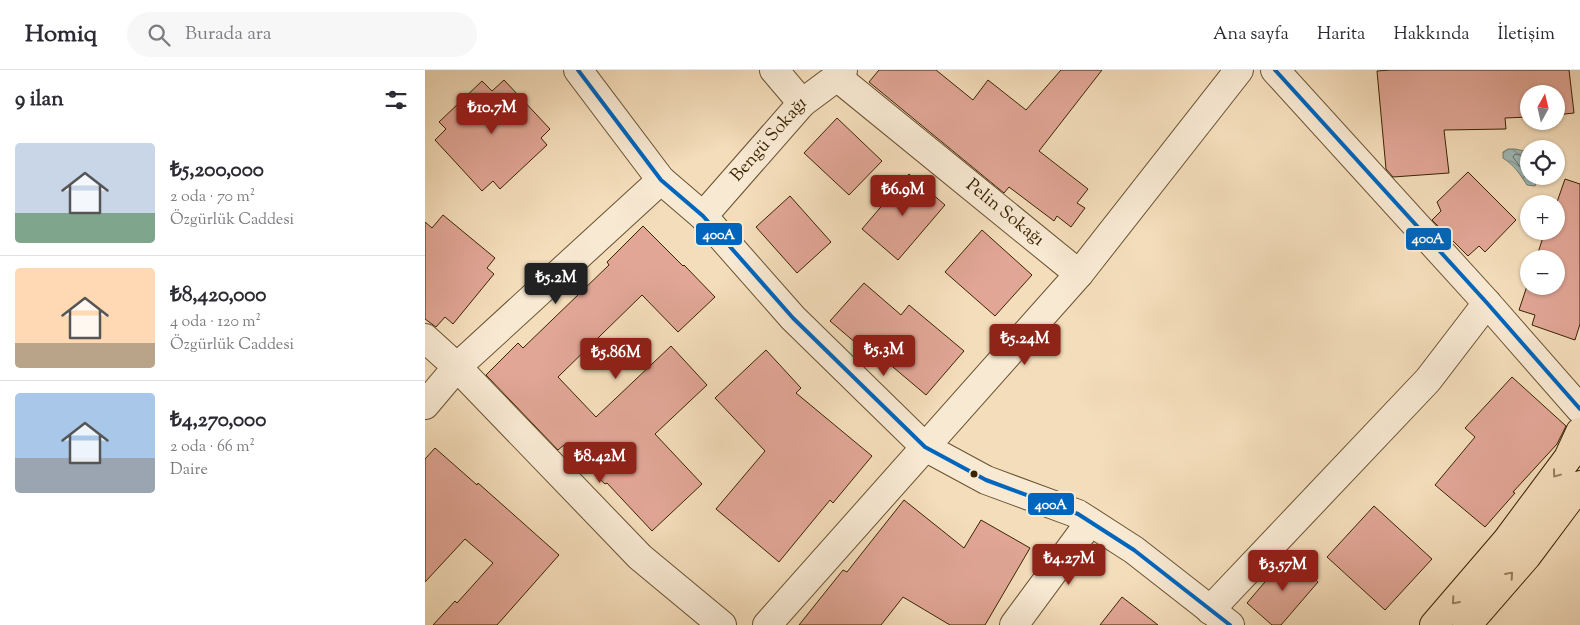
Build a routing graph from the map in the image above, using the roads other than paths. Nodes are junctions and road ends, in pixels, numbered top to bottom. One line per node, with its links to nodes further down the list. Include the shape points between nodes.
1 (578, 70): 7 (street)
2 (774, 70): 6 (street)
3 (1239, 70): 9 (street)
4 (1275, 70): 10 (street)
5 (840, 73): 6 (street, Bengü Sokağı); 9 (street, Pelin Sokağı)
6 (802, 103): 8 (street, Bengü Sokağı)
7 (661, 180): 8 (street); 12 (street)
8 (703, 216): 16 (street, via 793,318)
9 (1079, 274): 16 (street)
10 (1487, 303): 14 (street); 19 (street, via 1428,380)
11 (425, 338): 12 (street)
12 (457, 367): 13 (street); 20 (street, via 640,557)
13 (425, 405)
14 (1580, 409)
15 (1580, 432): 23 (main road, one-way to 23, via 1569,458 1507,540)
16 (925, 447): 18 (street, via 987,480 1078,514); 21 (street)
17 (1580, 485): 24 (main road, one-way to 17, via 1527,556)
18 (1090, 522): 19 (street, via 1134,550); 22 (street)
19 (1220, 617)
20 (721, 625)
21 (767, 625)
22 (1014, 625)
23 (1434, 625)
24 (1467, 625)

